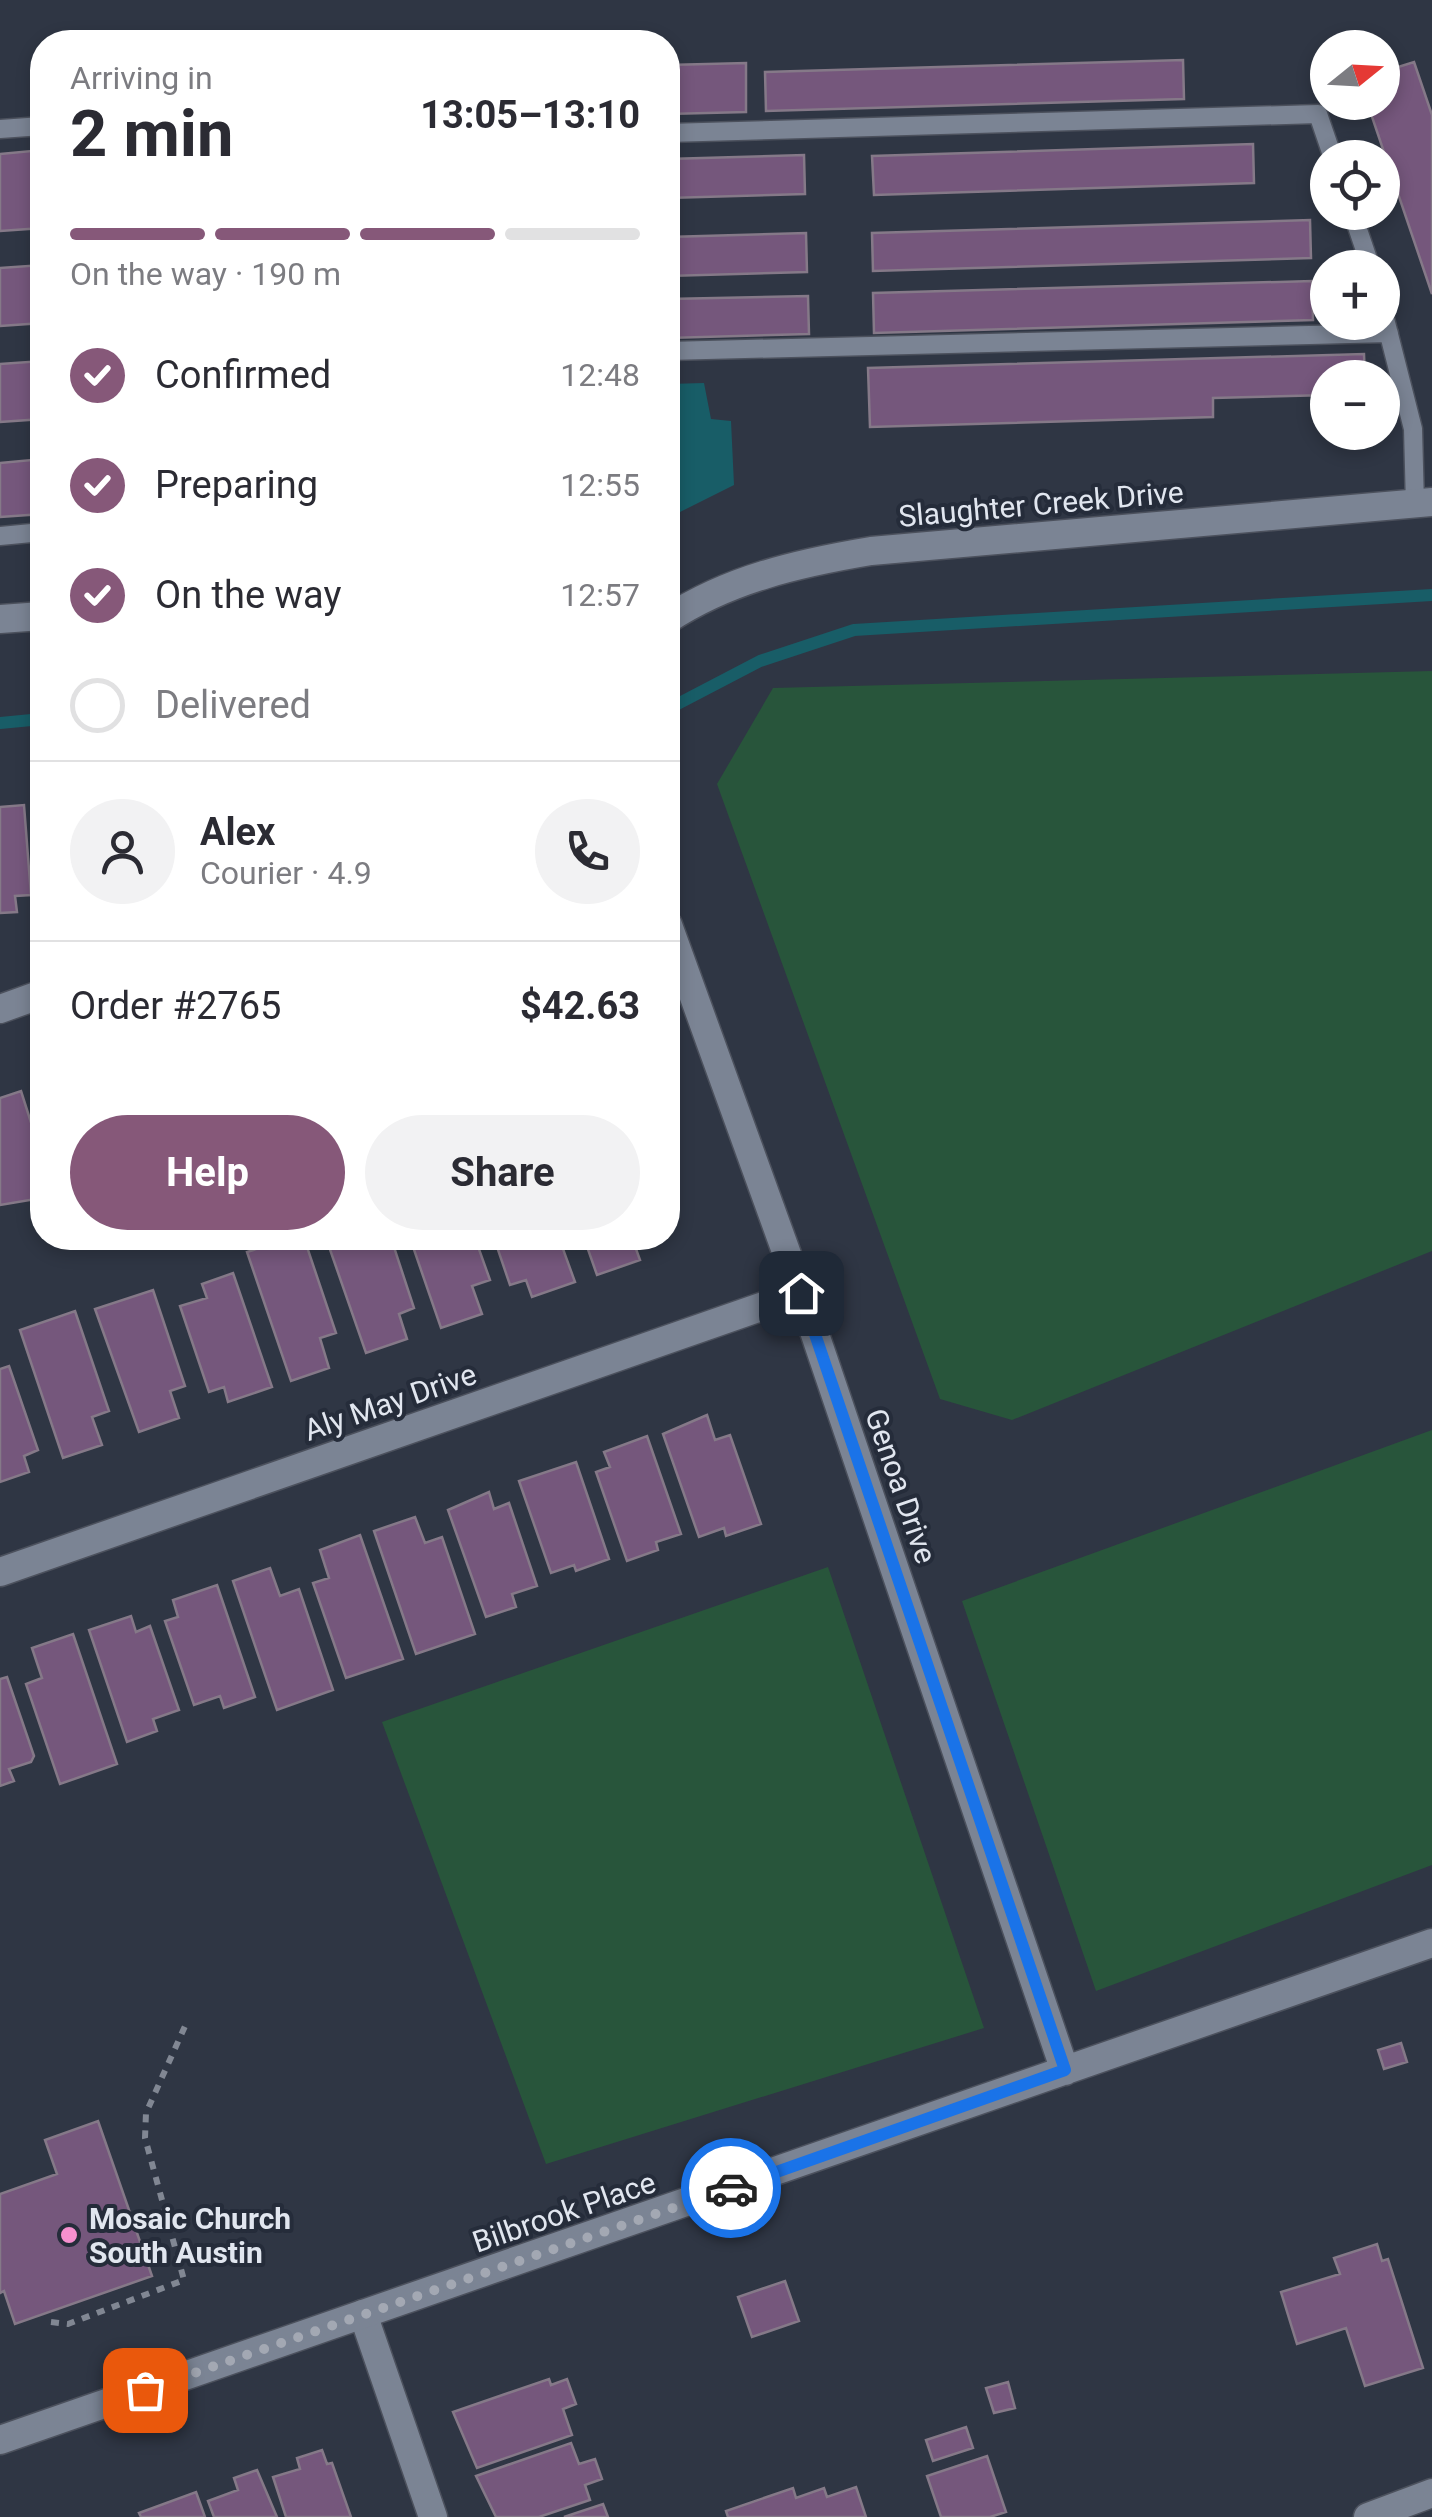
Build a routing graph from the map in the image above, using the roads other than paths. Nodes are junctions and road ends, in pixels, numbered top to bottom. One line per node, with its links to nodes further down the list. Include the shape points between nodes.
1 (30, 127): 2 (lane)
2 (0, 130)
3 (680, 133): 4 (lane, via 1318,114)
4 (1326, 140)
5 (1310, 335): 7 (lane)
6 (1391, 340): 8 (lane)
7 (680, 351)
8 (1424, 504): 11 (street, Slaughter Creek Drive, via 871,552 789,565)
9 (30, 533): 10 (lane)
10 (0, 536)
11 (680, 611)
12 (30, 617): 13 (street)
13 (0, 619)
14 (680, 958): 17 (street, Genoa Drive)
15 (30, 999): 16 (street)
16 (0, 1010)
17 (801, 1293): 18 (street, Aly May Drive); 20 (street, Genoa Drive)
18 (0, 1572)
19 (1432, 1943): 20 (street, Bilbrook Place)
20 (1065, 2070): 21 (street, Bilbrook Place)
21 (364, 2314): 22 (street, Bilbrook Place); 24 (street)
22 (0, 2440)
23 (1432, 2493): 25 (street)
24 (433, 2517)
25 (1368, 2517)

